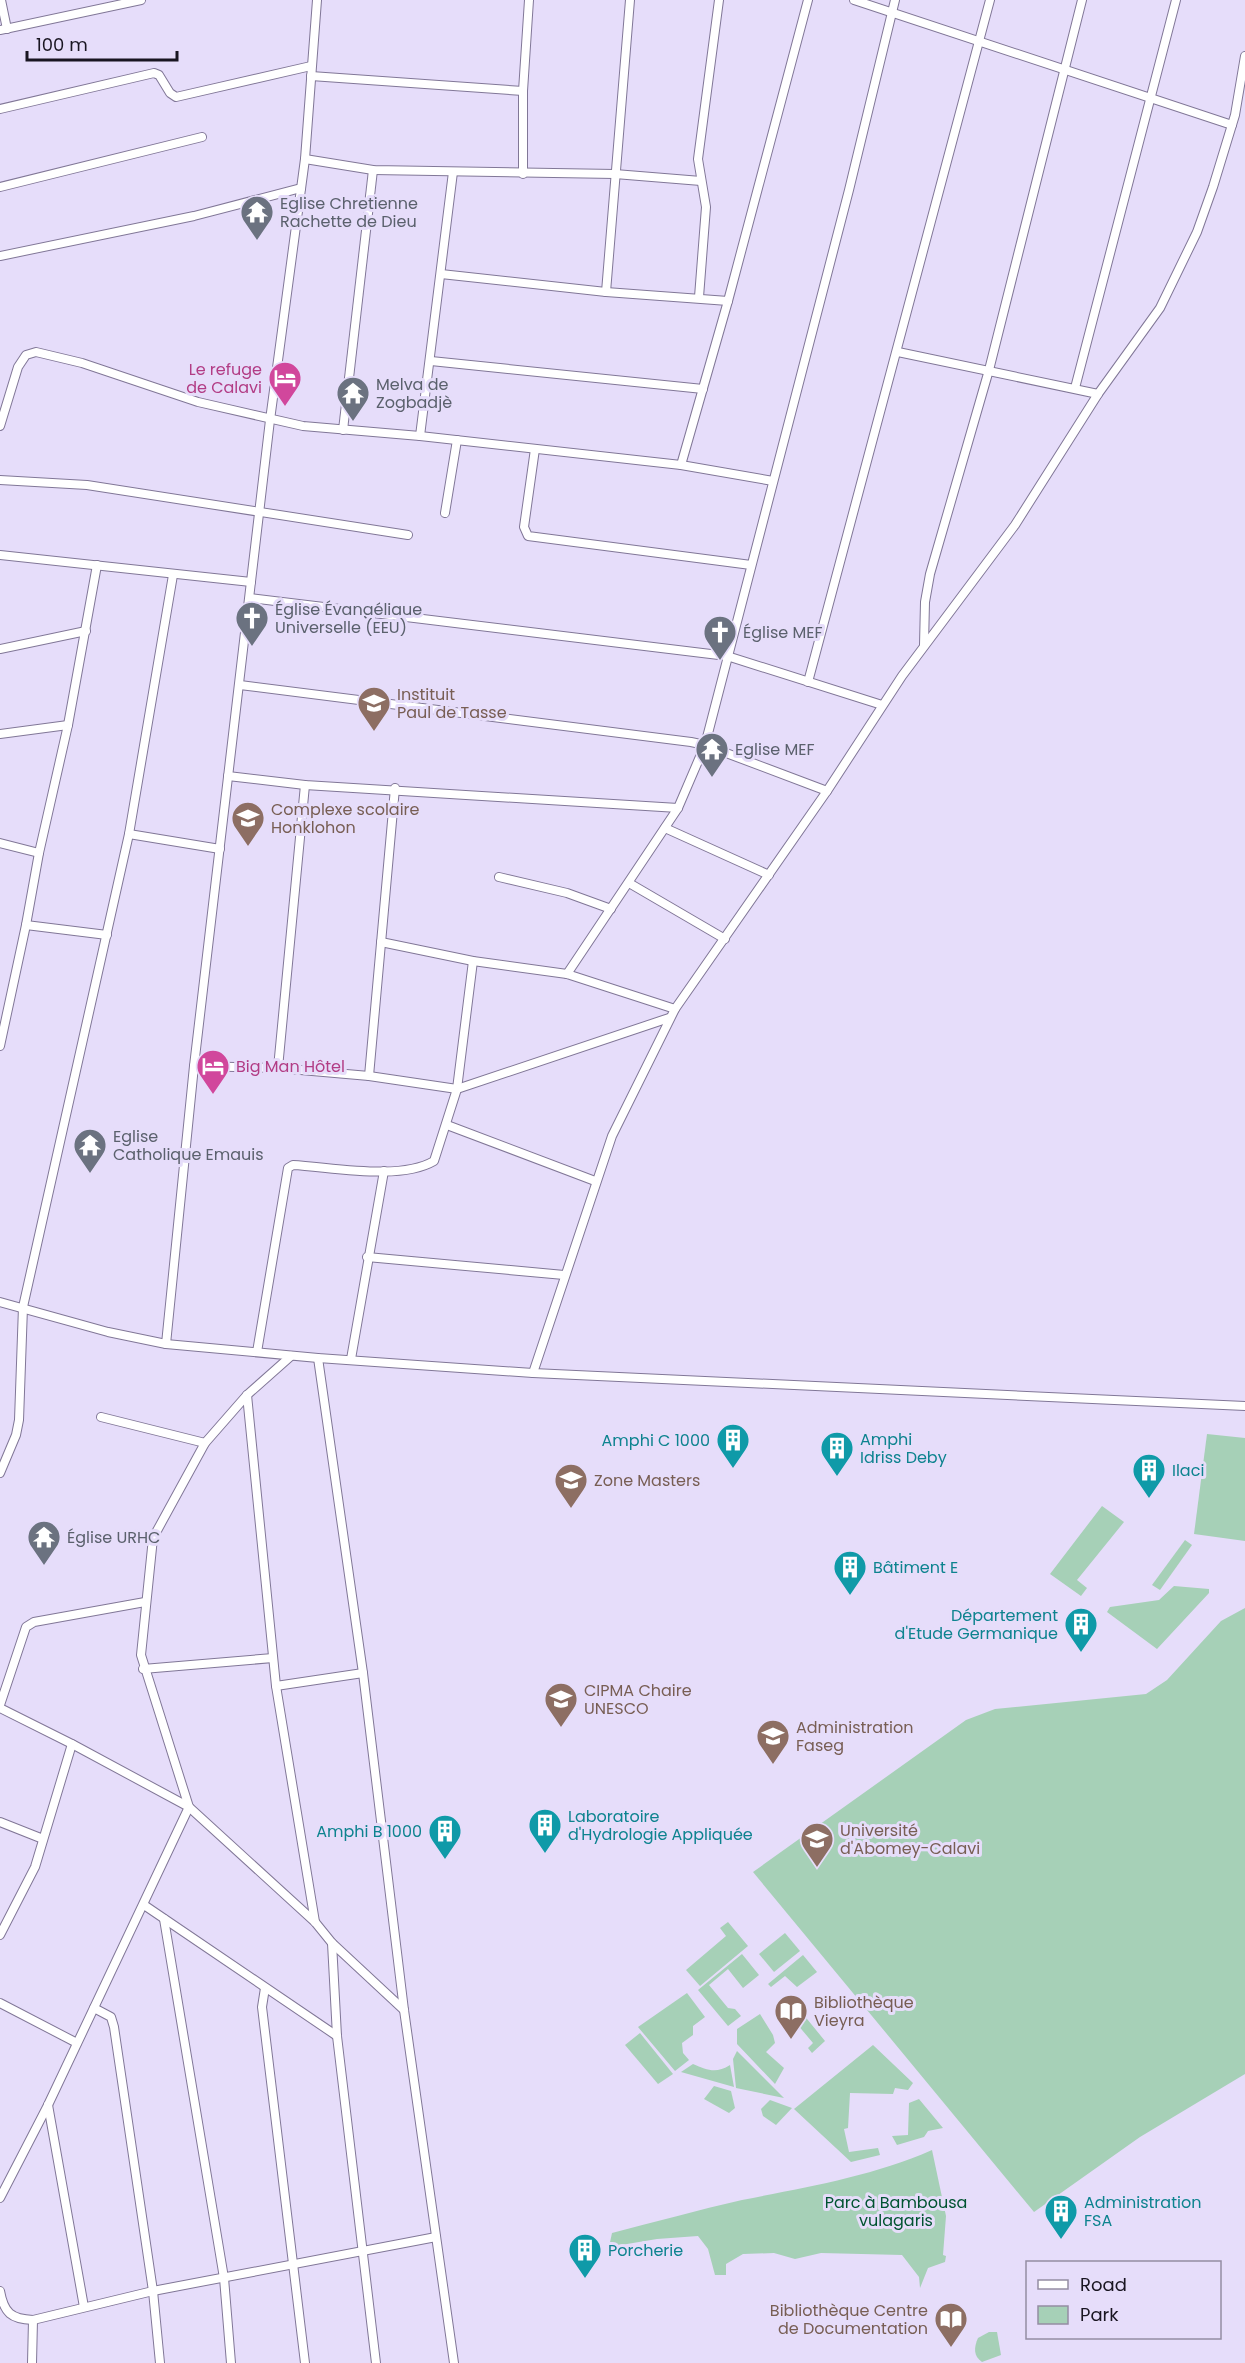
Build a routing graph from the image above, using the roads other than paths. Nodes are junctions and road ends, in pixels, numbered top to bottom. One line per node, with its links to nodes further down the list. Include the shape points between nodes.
1 (1, 0): 14 (street)
2 (141, 0): 14 (street)
3 (317, 0): 17 (street)
4 (529, 0): 20 (street)
5 (630, 0): 29 (street)
6 (718, 0): 30 (street, via 698,159)
7 (808, 0): 37 (street)
8 (854, 0): 13 (street)
9 (895, 0): 13 (street)
10 (990, 0): 15 (street)
11 (1082, 0): 18 (street)
12 (1176, 0): 21 (street)
13 (892, 13): 15 (street); 52 (street)
14 (4, 29)
15 (980, 40): 18 (street); 38 (street)
16 (1245, 56): 23 (street)
17 (311, 66): 19 (street); 22 (street, via 176,97 154,73)
18 (1064, 71): 21 (street); 40 (street)
19 (311, 76): 20 (street); 25 (street)
20 (523, 91): 28 (street)
21 (1151, 97): 23 (street); 41 (street)
22 (0, 109)
23 (1232, 125): 43 (street, via 1209,199 1178,272 1160,308)
24 (202, 137): 31 (street)
25 (305, 159): 26 (street); 32 (street)
26 (373, 170): 27 (street); 46 (street)
27 (453, 172): 28 (street); 34 (street)
28 (523, 174): 29 (street)
29 (615, 174): 30 (street); 35 (street)
30 (701, 181): 36 (street, via 706,207)
31 (0, 187)
32 (301, 188): 33 (street, via 194,216); 44 (street)
33 (0, 256)
34 (441, 274): 35 (street); 39 (street)
35 (606, 292): 36 (street)
36 (699, 297): 37 (street)
37 (728, 302): 42 (street)
38 (898, 352): 40 (street); 66 (street)
39 (431, 361): 42 (street); 47 (street)
40 (990, 370): 41 (street); 63 (street, via 930,574)
41 (1075, 388): 43 (street)
42 (703, 389): 50 (street)
43 (1098, 394): 63 (street, via 1015,525)
44 (270, 420): 45 (street, via 36,352 26,355 18,367); 46 (street); 53 (street)
45 (0, 426)
46 (343, 430): 47 (street)
47 (420, 436): 48 (street)
48 (457, 440): 49 (street); 54 (street)
49 (535, 449): 50 (street); 58 (street, via 524,527 528,536)
50 (681, 465): 52 (street)
51 (0, 480): 53 (street, via 87,485)
52 (773, 481): 58 (street)
53 (260, 513): 55 (street); 60 (street)
54 (445, 513)
55 (408, 535)
56 (0, 555): 57 (street)
57 (97, 566): 59 (street); 62 (street)
58 (751, 566): 65 (street)
59 (173, 576): 60 (street); 78 (street)
60 (251, 582): 61 (street)
61 (250, 598): 65 (street); 67 (street)
62 (86, 631): 64 (street); 69 (street)
63 (924, 645): 68 (street)
64 (0, 648)
65 (727, 656): 66 (street); 71 (street)
66 (808, 682): 68 (street)
67 (240, 685): 71 (street); 72 (street)
68 (882, 705): 75 (street)
69 (68, 725): 70 (street); 81 (street)
70 (0, 734)
71 (705, 745): 75 (street); 76 (street)
72 (228, 776): 73 (street); 80 (street)
73 (305, 785): 74 (street); 97 (street)
74 (395, 788): 76 (street); 89 (street)
75 (827, 791): 82 (street)
76 (678, 808): 77 (street)
77 (666, 828): 82 (street); 84 (street)
78 (129, 834): 80 (street); 87 (street)
79 (0, 843): 81 (street)
80 (220, 849): 96 (street)
81 (39, 853): 86 (street)
82 (769, 875): 88 (street)
83 (499, 877): 85 (street, via 567,893)
84 (629, 883): 85 (street); 88 (street)
85 (611, 909): 91 (street)
86 (26, 926): 87 (street); 93 (street)
87 (107, 936): 106 (street)
88 (724, 939): 92 (street)
89 (381, 942): 90 (street); 98 (street)
90 (472, 961): 91 (street); 99 (street)
91 (567, 974): 92 (street)
92 (675, 1009): 94 (street)
93 (3, 1016): 95 (street)
94 (669, 1018): 99 (street); 102 (street, via 623,1111)
95 (0, 1046)
96 (194, 1066): 97 (street); 107 (street)
97 (278, 1068): 98 (street)
98 (369, 1076): 99 (street)
99 (457, 1089): 100 (street)
100 (447, 1125): 101 (street, via 434,1161 422,1168); 102 (street)
101 (384, 1171): 103 (street); 108 (street, via 293,1165 288,1168)
102 (596, 1180): 104 (street)
103 (367, 1257): 104 (street); 111 (street)
104 (564, 1275): 112 (street)
105 (0, 1302): 106 (street)
106 (23, 1306): 107 (street, via 108,1332); 117 (street, via 19,1420)
107 (166, 1344): 108 (street)
108 (257, 1352): 109 (street)
109 (291, 1356): 110 (street); 113 (street)
110 (318, 1358): 111 (street); 121 (street)
111 (351, 1359): 112 (street)
112 (533, 1373): 114 (street)
113 (248, 1395): 116 (street); 119 (street)
114 (1245, 1406)
115 (101, 1418): 116 (street)
116 (206, 1443): 118 (street, via 156,1528)
117 (0, 1473)
118 (145, 1602): 120 (street); 123 (street, via 34,1622 26,1627)
119 (273, 1658): 120 (street); 122 (street)
120 (143, 1669): 125 (street)
121 (363, 1673): 122 (street); 136 (street)
122 (276, 1686): 130 (street)
123 (0, 1707): 124 (street)
124 (72, 1744): 125 (street); 127 (street)
125 (189, 1807): 128 (street); 130 (street)
126 (0, 1822): 127 (street)
127 (43, 1839): 131 (street, via 26,1888)
128 (144, 1905): 129 (street); 135 (street)
129 (164, 1919): 133 (street); 144 (street)
130 (315, 1922): 132 (street)
131 (0, 1935)
132 (332, 1943): 136 (street); 137 (street)
133 (264, 1988): 137 (street); 143 (street, via 262,2007)
134 (0, 2004): 138 (street)
135 (94, 2007): 138 (street); 146 (street, via 111,2018 114,2027)
136 (404, 2010): 141 (street)
137 (337, 2036): 142 (street)
138 (77, 2043): 139 (street)
139 (48, 2105): 140 (street); 147 (street)
140 (1, 2193)
141 (436, 2237): 142 (street); 154 (street)
142 (364, 2249): 143 (street); 153 (street)
143 (294, 2263): 144 (street); 152 (street)
144 (224, 2278): 146 (street); 151 (street)
145 (0, 2291): 148 (street, via 8,2314 16,2320)
146 (153, 2291): 147 (street); 150 (street)
147 (84, 2307): 148 (street)
148 (33, 2320): 149 (street)
149 (32, 2363)
150 (159, 2363)
151 (231, 2363)
152 (305, 2363)
153 (376, 2363)
154 (454, 2363)

